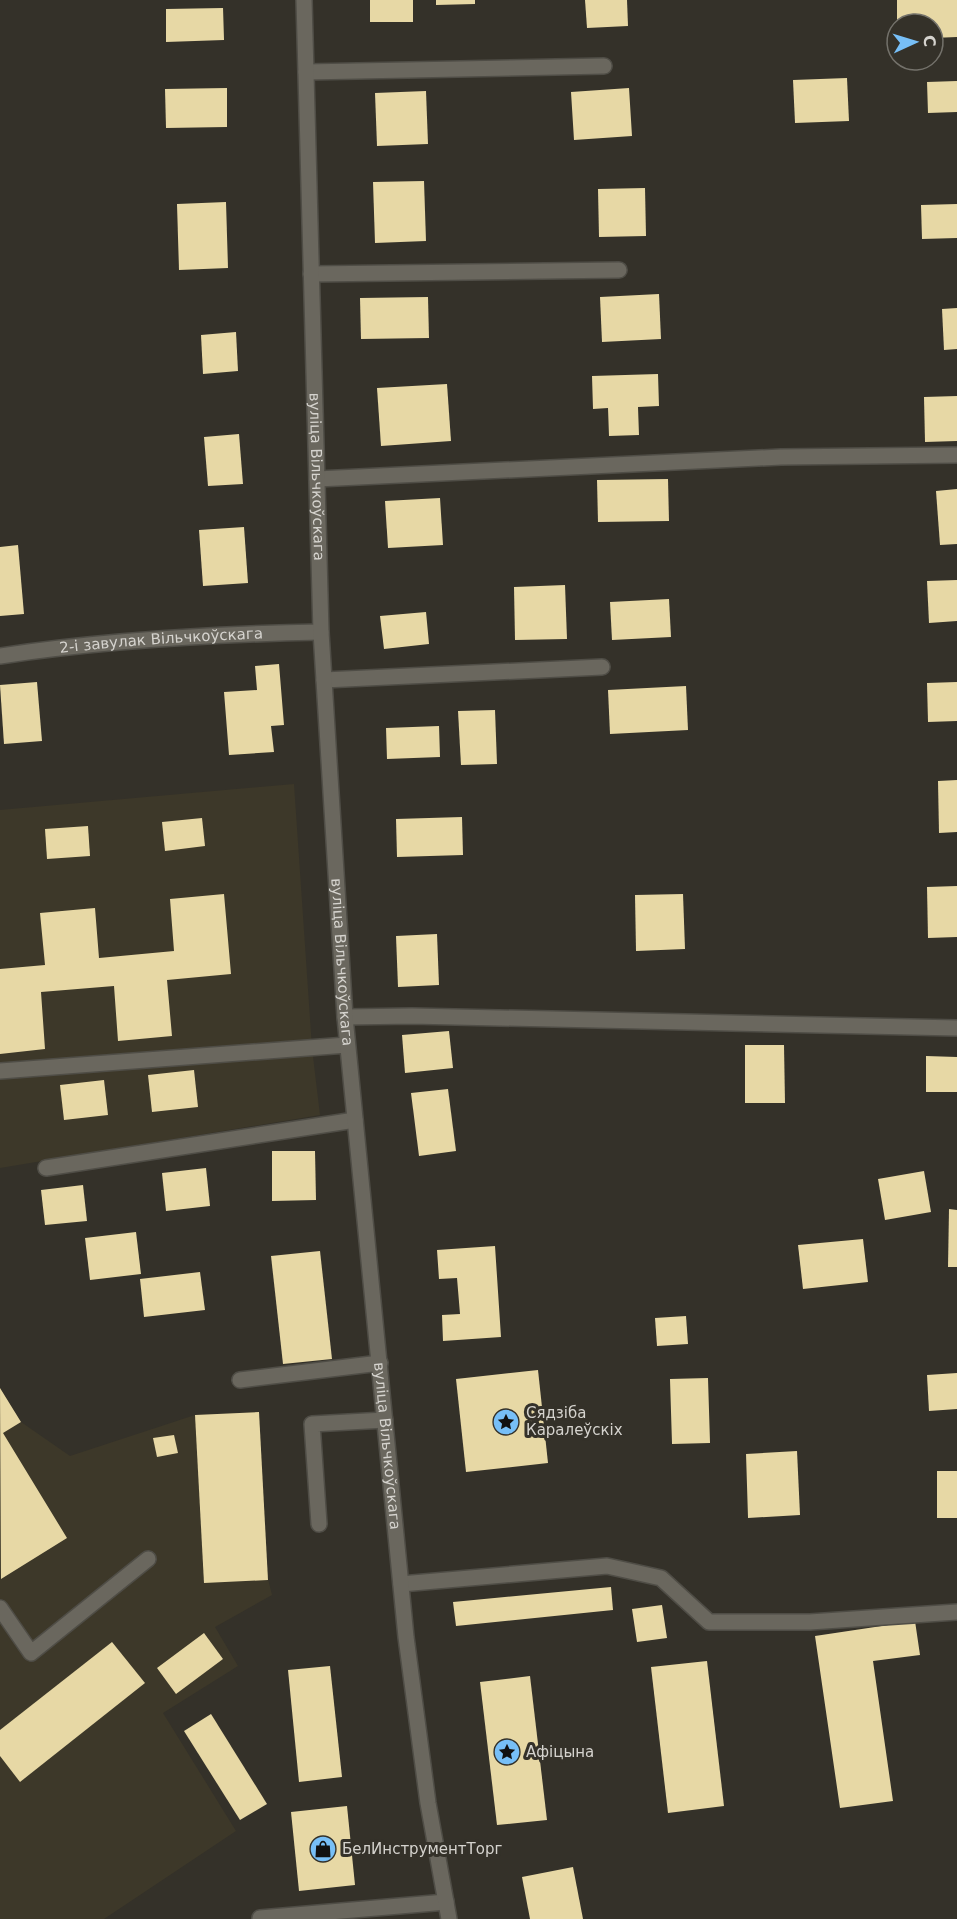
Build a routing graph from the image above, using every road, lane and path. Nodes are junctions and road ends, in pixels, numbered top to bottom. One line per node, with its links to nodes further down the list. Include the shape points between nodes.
1 (304, 0): 3 (main road, вуліца Вільчкоўскага)
2 (604, 66): 3 (main road)
3 (306, 72): 5 (main road, вуліца Вільчкоўскага)
4 (619, 270): 5 (main road)
5 (311, 274): 7 (main road, вуліца Вільчкоўскага)
6 (957, 455): 7 (main road, via 781,456)
7 (317, 479): 8 (main road, вуліца Вільчкоўскага)
8 (321, 632): 9 (main road, 2-і завулак Вільчкоўскага, via 51,648); 11 (main road, вуліца Вільчкоўскага)
9 (0, 656)
10 (602, 667): 11 (main road)
11 (324, 681): 12 (main road, вуліца Вільчкоўскага)
12 (345, 1017): 13 (main road); 14 (main road, вуліца Вільчкоўскага)
13 (957, 1028)
14 (347, 1045): 15 (main road); 16 (main road, вуліца Вільчкоўскага)
15 (0, 1071)
16 (355, 1120): 17 (main road); 18 (main road, вуліца Вільчкоўскага)
17 (46, 1168)
18 (380, 1363): 19 (main road); 20 (main road, вуліца Вільчкоўскага)
19 (240, 1380)
20 (385, 1420): 21 (main road, via 312,1424); 23 (main road, вуліца Вільчкоўскага)
21 (320, 1524)
22 (148, 1559): 24 (main road, via 31,1653)
23 (401, 1584): 25 (main road, via 608,1566 661,1578 709,1622 810,1622); 26 (main road, вуліца Вільчкоўскага, via 428,1803)
24 (0, 1608)
25 (957, 1612)
26 (446, 1902): 27 (main road); 28 (main road, вуліца Вільчкоўскага)
27 (260, 1918)
28 (449, 1919)

